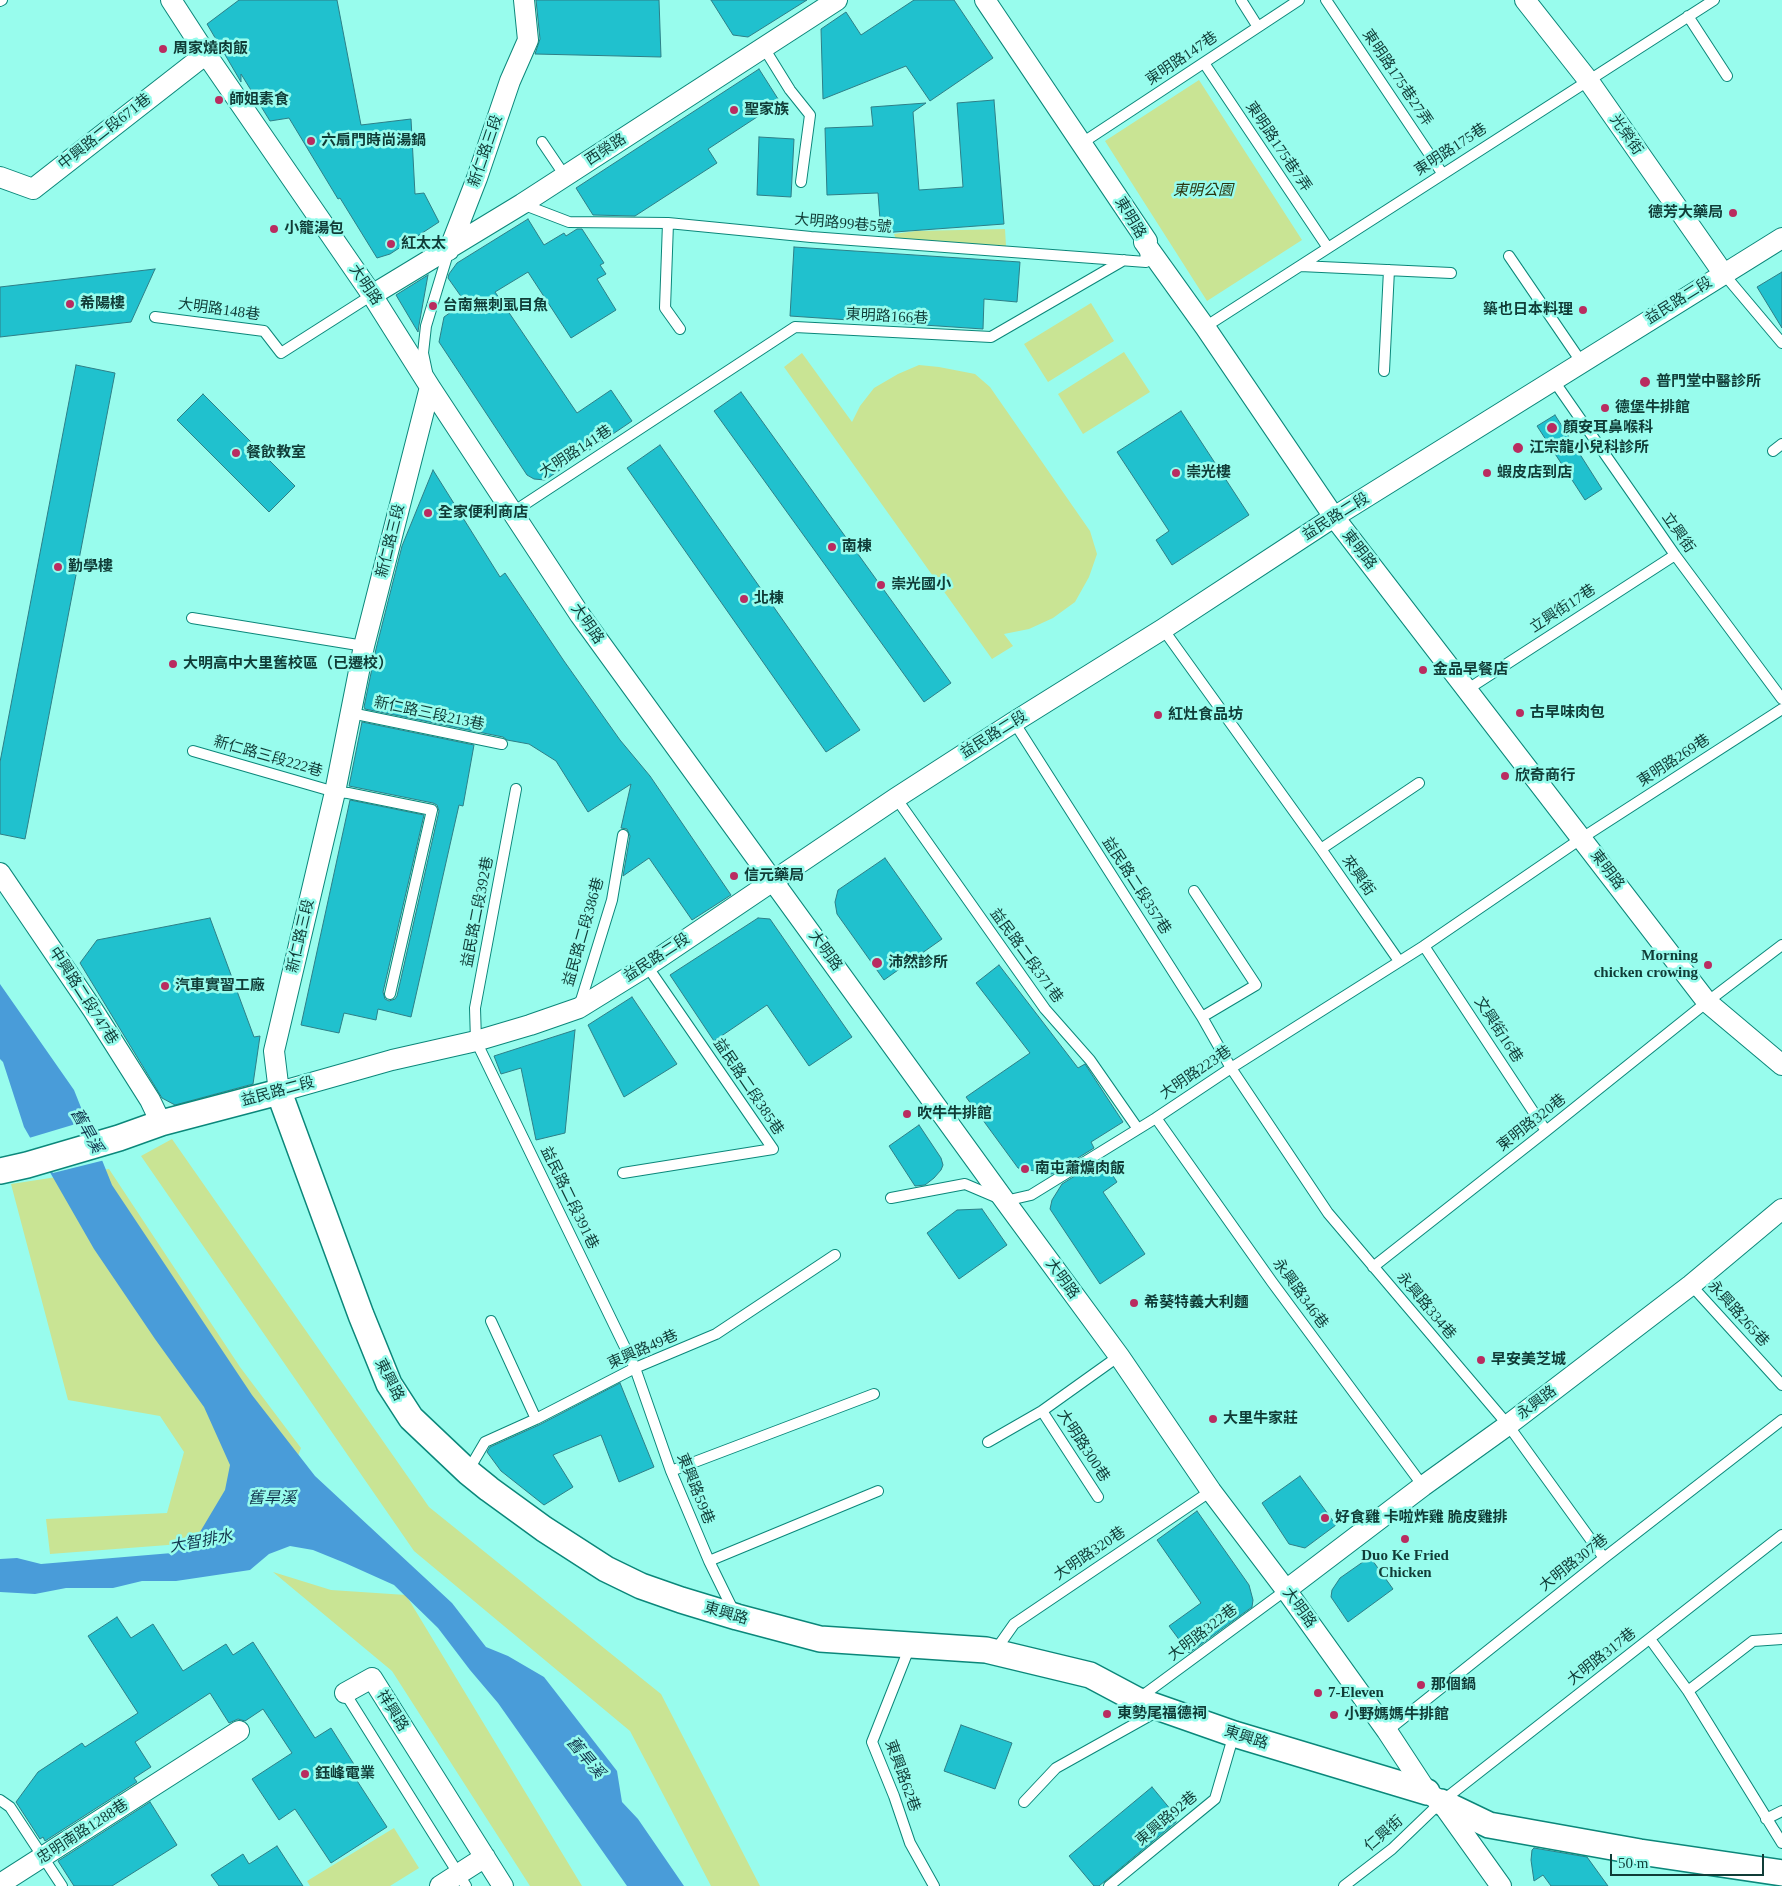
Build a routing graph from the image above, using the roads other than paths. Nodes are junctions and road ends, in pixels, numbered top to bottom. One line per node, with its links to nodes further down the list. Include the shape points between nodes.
1 (171, 0): 13 (street, 大明路)
2 (524, 0): 28 (street, 新仁路三段, via 528,40)
3 (837, 0): 12 (street, 西榮路)
4 (985, 0): 18 (street, 東明路)
5 (1241, 0): 11 (lane)
6 (1300, 0): 11 (lane, 東明路147巷)
7 (1326, 0): 19 (lane, 東明路175巷27弄)
8 (1525, 0): 16 (street, 光榮街)
9 (1714, 0): 10 (lane, 東明路175巷)
10 (1688, 16): 15 (lane); 16 (lane, 東明路175巷)
11 (1258, 27): 14 (lane, 東明路147巷)
12 (764, 48): 20 (street, 西榮路); 22 (lane, via 810,115)
13 (206, 54): 21 (street, 中興路二段671巷, via 33,189); 35 (street, 大明路)
14 (1204, 63): 18 (lane, 東明路147巷); 27 (lane, 東明路175巷7弄)
15 (1727, 76)
16 (1588, 80): 19 (lane, 東明路175巷); 34 (street, 光榮街)
17 (542, 142): 20 (lane)
18 (1082, 143): 26 (street, 東明路, via 1147,242)
19 (1442, 173): 27 (lane, 東明路175巷)
20 (565, 176): 23 (street, 西榮路)
21 (0, 177)
22 (801, 182)
23 (522, 204): 24 (lane, 大明路99巷5號, via 569,222); 28 (street, 西榮路)
24 (668, 223): 30 (lane, 大明路99巷5號); 38 (lane, via 665,308)
25 (1782, 238): 34 (street, 益民路二段)
26 (1144, 242): 30 (lane, 大明路99巷5號, via 1146,262); 37 (street, 東明路)
27 (1328, 248): 31 (lane, 東明路175巷)
28 (449, 250): 35 (street, 西榮路); 43 (lane, 新仁路三段, via 426,326 424,353)
29 (1509, 256): 40 (lane)
30 (1124, 260): 44 (lane, 東明路166巷, via 991,338 795,327)
31 (1300, 266): 32 (lane); 37 (lane, 東明路175巷)
32 (1389, 270): 33 (lane); 41 (lane)
33 (1451, 273)
34 (1723, 273): 39 (lane); 40 (street, 益民路二段)
35 (372, 295): 36 (lane, 大明路148巷, via 282,353 264,331); 43 (street, 大明路)
36 (155, 317)
37 (1205, 327): 48 (street, 東明路)
38 (680, 329)
39 (1782, 343)
40 (1582, 363): 42 (street, 益民路二段)
41 (1384, 371)
42 (1554, 381): 48 (street, 益民路二段); 49 (lane, 立興街)
43 (430, 387): 47 (street, 大明路); 52 (street, 新仁路三段)
44 (656, 418): 47 (lane, 大明路141巷)
45 (1782, 444): 46 (lane)
46 (1773, 450)
47 (513, 512): 68 (street, 大明路, via 580,615)
48 (1334, 517): 51 (street, 益民路二段); 53 (street, 東明路)
49 (1675, 555): 53 (lane, 立興街17巷); 54 (lane, 立興街)
50 (192, 618): 52 (lane)
51 (1162, 629): 57 (street, 益民路二段); 66 (lane, 來興街)
52 (364, 646): 56 (street, 新仁路三段)
53 (1468, 689): 65 (street, 東明路)
54 (1782, 699)
55 (1782, 709): 65 (lane, 東明路269巷)
56 (351, 713): 58 (lane, 新仁路三段213巷); 62 (street, 新仁路三段)
57 (1014, 722): 63 (street, 益民路二段); 77 (lane, 益民路二段357巷)
58 (502, 744)
59 (194, 751): 62 (lane, 新仁路三段222巷)
60 (1419, 783): 66 (lane)
61 (516, 789): 78 (lane, 益民路二段392巷, via 475,1008)
62 (335, 792): 74 (lane, 新仁路三段222巷, via 432,810); 81 (street, 新仁路三段, via 274,1051)
63 (896, 798): 68 (street, 益民路二段); 84 (lane, 益民路二段371巷, via 1044,1009 1090,1060)
64 (623, 835): 76 (lane, 益民路二段386巷, via 612,900)
65 (1582, 838): 71 (lane); 75 (street, 東明路)
66 (1321, 849): 72 (lane, 來興街)
67 (0, 873): 83 (street, 中興路二段747巷, via 62,957)
68 (773, 880): 73 (street, 益民路二段); 89 (street, 大明路)
69 (1194, 891): 77 (lane, via 1256,985)
70 (1782, 945): 75 (lane, 東明路320巷)
71 (1424, 946): 72 (lane); 85 (lane, 文興街16巷)
72 (1399, 961): 80 (lane, 大明路223巷)
73 (647, 966): 76 (street, 益民路二段); 87 (lane, 益民路二段385巷, via 773,1149)
74 (390, 994)
75 (1708, 1002): 79 (street, 東明路); 85 (lane, 東明路320巷)
76 (579, 1008): 78 (street, 益民路二段)
77 (1202, 1017): 80 (lane, 益民路二段357巷)
78 (476, 1041): 81 (street, 益民路二段, via 392,1060); 96 (lane, 益民路二段391巷)
79 (1782, 1065)
80 (1231, 1068): 82 (lane, 大明路223巷); 92 (lane, 永興路334巷, via 1328,1213)
81 (279, 1092): 83 (street, 益民路二段); 105 (street, 東興路, via 389,1384 411,1418)
82 (1156, 1118): 84 (lane, 大明路223巷); 106 (lane, 永興路346巷)
83 (161, 1123): 86 (street, 益民路二段, via 27,1165)
84 (1138, 1129): 89 (lane, 大明路223巷, via 1031,1195)
85 (1546, 1131): 92 (lane, 東明路320巷)
86 (0, 1170)
87 (623, 1173)
88 (891, 1198): 89 (lane, via 965,1184)
89 (1005, 1201): 95 (street, 大明路)
90 (1782, 1208): 93 (street, 永興路)
91 (836, 1255): 96 (lane, 東興路49巷, via 716,1334)
92 (1372, 1267): 102 (lane, 永興路334巷)
93 (1691, 1285): 97 (lane, 永興路265巷); 102 (street, 永興路)
94 (491, 1321): 100 (lane)
95 (1119, 1356): 99 (lane, 大明路300巷); 108 (street, 大明路)
96 (634, 1368): 100 (lane, 東興路49巷); 104 (lane, 東興路59巷)
97 (1782, 1385)
98 (874, 1394): 104 (lane)
99 (1042, 1411): 103 (lane, 大明路300巷); 109 (lane, 大明路300巷)
100 (536, 1418): 105 (lane, 東興路49巷, via 485,1442)
101 (1782, 1420): 111 (lane, 大明路307巷)
102 (1508, 1425): 106 (street, 永興路); 111 (lane, 永興路334巷)
103 (988, 1442)
104 (671, 1471): 112 (lane, 東興路59巷)
105 (468, 1472): 114 (street, 東興路, via 606,1569 641,1586)
106 (1423, 1486): 113 (street, 永興路)
107 (878, 1491): 112 (lane)
108 (1211, 1491): 113 (street, 大明路); 118 (lane, 大明路320巷, via 1014,1624)
109 (1098, 1497)
110 (1782, 1535): 115 (lane, 大明路317巷)
111 (1604, 1558): 124 (lane, 大明路307巷)
112 (709, 1560): 114 (lane, 東興路59巷)
113 (1286, 1590): 121 (lane, 大明路322巷); 124 (street, 大明路)
114 (737, 1617): 117 (street, 東興路, via 820,1639)
115 (1650, 1639): 119 (lane); 126 (lane, 大明路317巷)
116 (1782, 1639): 119 (lane, via 1753,1641)
117 (910, 1646): 118 (street, 東興路); 140 (lane, 東興路62巷, via 872,1742 910,1843)
118 (994, 1651): 121 (street, 東興路, via 1090,1675)
119 (1688, 1691): 130 (lane)
120 (345, 1692): 133 (street, 祥興路, via 372,1678); 135 (lane, 祥興路)
121 (1137, 1700): 122 (street, 東興路)
122 (1163, 1709): 125 (street, 東興路); 128 (lane, via 1056,1768)
123 (239, 1731): 132 (street, 忠明南路1288巷)
124 (1387, 1731): 126 (street, 大明路)
125 (1234, 1734): 126 (street, 東興路); 141 (lane, 東興路92巷, via 1215,1799)
126 (1434, 1797): 134 (street, 東興路, via 1489,1825); 142 (lane, 仁興街, via 1392,1849); 143 (street, 大明路)
127 (0, 1800): 132 (lane, via 10,1807)
128 (1024, 1802)
129 (1782, 1810): 130 (lane)
130 (1766, 1819): 131 (lane)
131 (1782, 1842)
132 (43, 1857): 136 (street, 忠明南路1288巷); 137 (lane)
133 (485, 1857): 135 (street); 139 (street, 祥興路)
134 (1782, 1874)
135 (462, 1880): 138 (street)
136 (0, 1884)
137 (62, 1886)
138 (440, 1886)
139 (504, 1886)
140 (934, 1886)
141 (1109, 1886)
142 (1344, 1886)
143 (1501, 1886)

